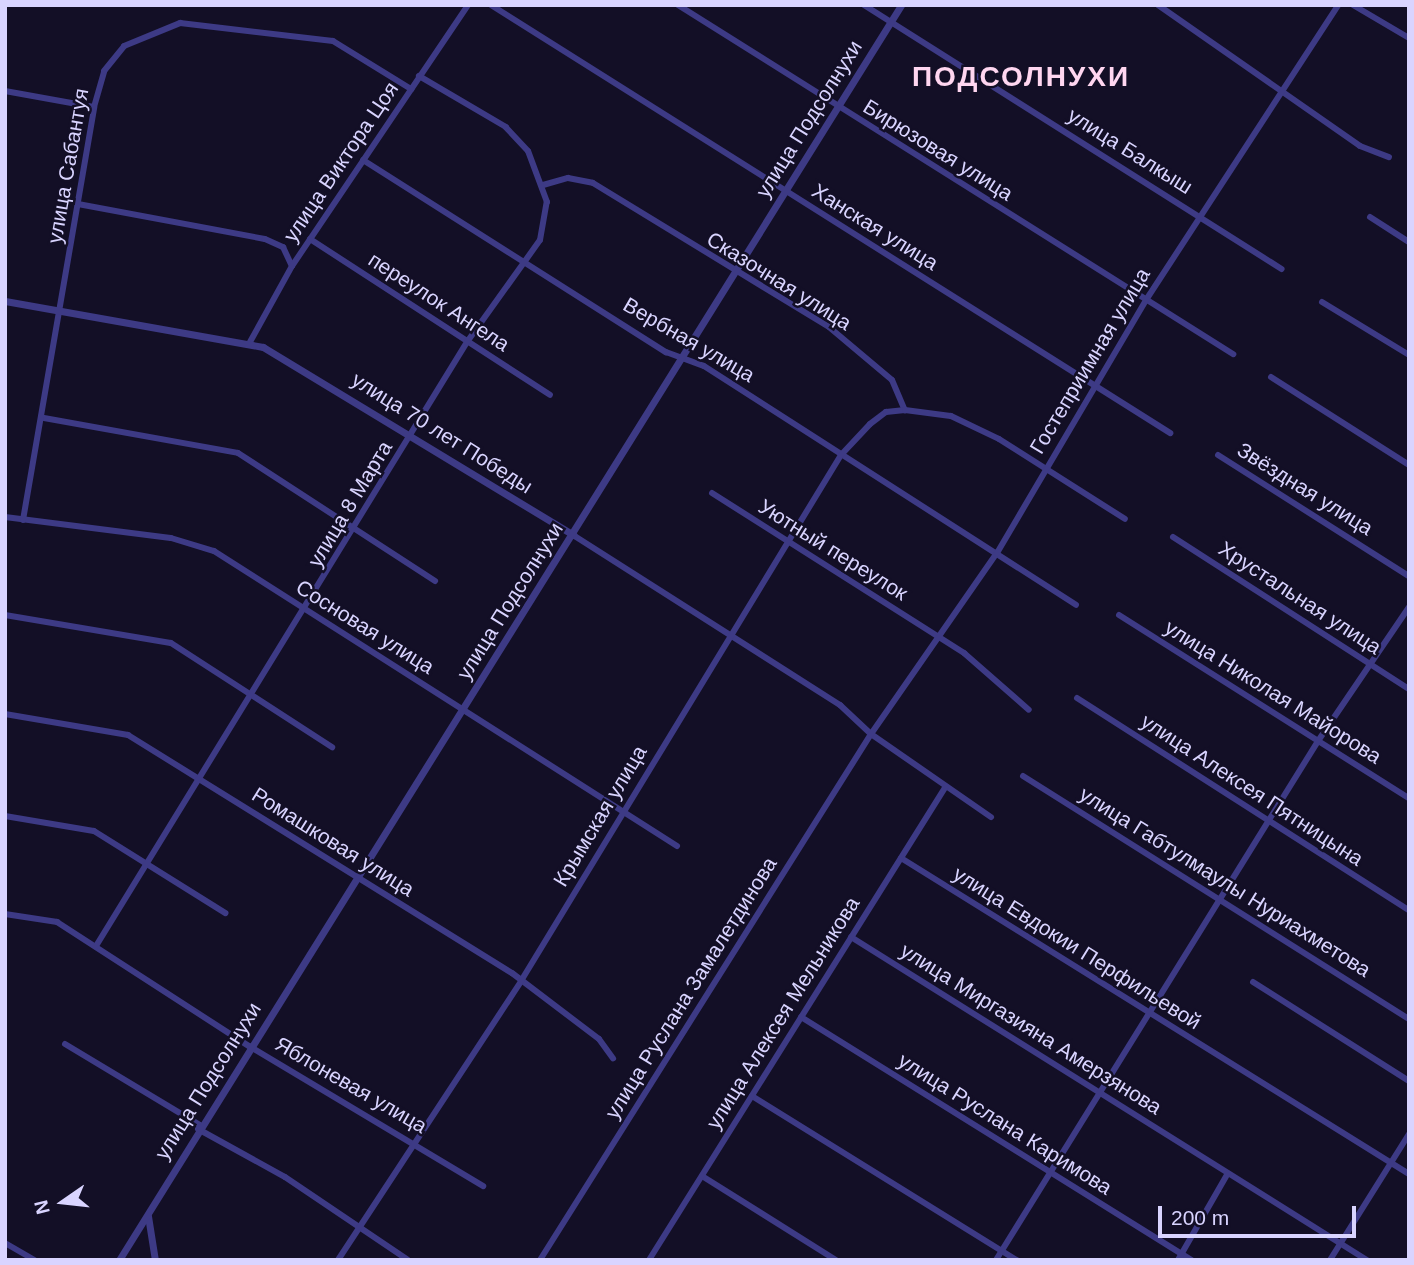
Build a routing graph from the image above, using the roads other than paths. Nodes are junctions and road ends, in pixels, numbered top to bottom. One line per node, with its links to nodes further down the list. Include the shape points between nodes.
1 (468, 5): 11 (street, улица Виктора Цоя)
2 (491, 5): 20 (street, Ханская улица)
3 (678, 5): 16 (street, Бирюзовая улица)
4 (864, 5): 9 (street, улица Балкыш)
5 (901, 5): 9 (street, улица Подсолнухи)
6 (1158, 5): 14 (street)
7 (1338, 5): 14 (street, Гостеприимная улица)
8 (1353, 5): 10 (street)
9 (891, 22): 16 (street, улица Подсолнухи); 22 (street, улица Балкыш)
10 (1409, 38)
11 (419, 76): 12 (street, улица Виктора Цоя); 19 (street, улица 8 Марта, via 519,138)
12 (411, 89): 15 (street, улица Сабантуя, via 345,44 180,23 124,46 104,71); 18 (street, улица Виктора Цоя)
13 (5, 91): 15 (street)
14 (1283, 93): 17 (street, via 1360,146); 22 (street, Гостеприимная улица)
15 (94, 107): 21 (street, улица Сабантуя)
16 (835, 107): 20 (street, улица Подсолнухи); 30 (street, Бирюзовая улица)
17 (1389, 157)
18 (363, 160): 24 (street, улица Виктора Цоя); 26 (street, Вербная улица)
19 (543, 185): 26 (street, улица 8 Марта, via 545,227); 29 (street, Сказочная улица, via 568,178 593,183)
20 (783, 190): 29 (street, улица Подсолнухи); 40 (street, Ханская улица)
21 (78, 204): 27 (street, via 265,239 283,247); 33 (street, улица Сабантуя)
22 (1199, 215): 28 (street, улица Балкыш); 30 (street, Гостеприимная улица)
23 (1370, 217): 25 (street)
24 (310, 239): 27 (street, улица Виктора Цоя); 35 (street, переулок Ангела)
25 (1409, 242)
26 (528, 260): 35 (street, улица 8 Марта); 38 (street, Вербная улица)
27 (292, 266): 34 (street, улица Виктора Цоя)
28 (1281, 269)
29 (737, 273): 38 (street, улица Подсолнухи); 42 (street, Сказочная улица, via 829,327 892,380)
30 (1146, 300): 36 (street, Бирюзовая улица); 40 (street, Гостеприимная улица)
31 (5, 301): 33 (street, улица 70 лет Победы)
32 (1322, 302): 37 (street)
33 (61, 310): 34 (street, улица 70 лет Победы); 43 (street, улица Сабантуя)
34 (250, 342): 45 (street, улица 70 лет Победы, via 285,356)
35 (467, 342): 41 (street, переулок Ангела); 45 (street, улица 8 Марта)
36 (1233, 354)
37 (1409, 355)
38 (679, 359): 46 (street, Вербная улица, via 705,366); 55 (street, улица Подсолнухи)
39 (1271, 377): 48 (street)
40 (1095, 384): 44 (street, Ханская улица); 49 (street, Гостеприимная улица)
41 (550, 395)
42 (905, 410): 46 (street, Крымская улица, via 886,412); 49 (street, via 951,416 999,439)
43 (44, 418): 53 (street, улица Сабантуя); 54 (street, via 238,453)
44 (1170, 433)
45 (413, 435): 54 (street, улица 8 Марта); 55 (street, улица 70 лет Победы)
46 (841, 455): 57 (street, Крымская улица); 58 (street, Вербная улица)
47 (1218, 455): 59 (street, Звёздная улица)
48 (1409, 465)
49 (1044, 471): 52 (street); 58 (street, Гостеприимная улица)
50 (712, 493): 57 (street, Уютный переулок)
51 (5, 517): 53 (street, Сосновая улица)
52 (1125, 519)
53 (23, 520): 63 (street, Сосновая улица, via 194,543)
54 (354, 528): 60 (street); 63 (street, улица 8 Марта)
55 (573, 535): 66 (street, улица 70 лет Победы); 72 (street, улица Подсолнухи)
56 (1172, 537): 68 (street, Хрустальная улица)
57 (785, 544): 66 (street, Крымская улица); 67 (street, Уютный переулок, via 827,563)
58 (997, 553): 61 (street, Вербная улица); 67 (street, Гостеприимная улица)
59 (1409, 576)
60 (435, 580)
61 (1076, 605)
62 (1409, 607): 68 (street)
63 (306, 611): 70 (street, улица 8 Марта); 72 (street, Сосновая улица)
64 (5, 615): 70 (street, via 171,643)
65 (1119, 615): 76 (street, улица Николая Майорова)
66 (732, 634): 75 (street, улица 70 лет Победы, via 840,705); 82 (street, Крымская улица)
67 (935, 636): 73 (street, Уютный переулок); 75 (street, Гостеприимная улица)
68 (1371, 665): 69 (street, Хрустальная улица); 76 (street)
69 (1409, 689)
70 (253, 697): 77 (street); 79 (street, улица 8 Марта)
71 (1077, 698): 85 (street, улица Алексея Пятницына)
72 (463, 709): 82 (street, Сосновая улица); 89 (street, улица Подсолнухи)
73 (1029, 710)
74 (5, 714): 79 (street, Ромашковая улица, via 128,735)
75 (871, 734): 80 (street, улица 70 лет Победы); 128 (street, улица Руслана Замалетдинова)
76 (1318, 741): 81 (street, улица Николая Майорова); 85 (street)
77 (332, 747)
78 (1023, 776): 90 (street, улица Габтулмаулы Нуриахметова)
79 (201, 781): 88 (street, улица 8 Марта); 89 (street, Ромашковая улица)
80 (946, 786): 84 (street, улица 70 лет Победы); 87 (street, улица Алексея Мельникова)
81 (1409, 798)
82 (625, 811): 86 (street, Сосновая улица); 96 (street, Крымская улица)
83 (5, 816): 88 (street, via 93,831)
84 (991, 817)
85 (1269, 822): 90 (street); 91 (street, улица Алексея Пятницына)
86 (677, 846)
87 (901, 858): 94 (street, улица Алексея Мельникова); 98 (street, улица Евдокии Перфильевой)
88 (148, 864): 92 (street); 95 (street, улица 8 Марта)
89 (359, 878): 96 (street, Ромашковая улица); 102 (street, улица Подсолнухи)
90 (1221, 900): 98 (street); 100 (street, улица Габтулмаулы Нуриахметова)
91 (1409, 910)
92 (225, 913)
93 (5, 914): 95 (street, Яблоневая улица, via 57,922)
94 (851, 937): 99 (street, улица Алексея Мельникова); 105 (street, улица Миргазияна Амерзянова)
95 (96, 946): 102 (street, Яблоневая улица)
96 (521, 981): 103 (street, Ромашковая улица, via 599,1039); 109 (street, Крымская улица)
97 (1253, 982): 104 (street)
98 (1151, 1016): 105 (street); 110 (street, улица Евдокии Перфильевой)
99 (801, 1017): 106 (street, улица Алексея Мельникова); 111 (street, улица Руслана Каримова)
100 (1409, 1018)
101 (65, 1044): 107 (street)
102 (249, 1046): 107 (street, улица Подсолнухи); 109 (street, Яблоневая улица)
103 (613, 1058)
104 (1409, 1082)
105 (1101, 1094): 111 (street); 112 (street, улица Миргазияна Амерзянова)
106 (752, 1096): 114 (street, улица Алексея Мельникова); 120 (street)
107 (199, 1127): 116 (street, улица Подсолнухи); 117 (street, via 285,1177)
108 (1409, 1134): 110 (street)
109 (417, 1143): 115 (street, Яблоневая улица); 117 (street, Крымская улица)
110 (1391, 1163): 113 (street, улица Евдокии Перфильевой); 119 (street)
111 (1051, 1173): 120 (street); 121 (street, улица Руслана Каримова)
112 (1228, 1173): 119 (street, улица Миргазияна Амерзянова); 121 (street)
113 (1409, 1174)
114 (702, 1176): 122 (street, улица Алексея Мельникова); 129 (street)
115 (483, 1186)
116 (148, 1215): 124 (street, улица Подсолнухи); 125 (street)
117 (357, 1228): 126 (street, Крымская улица); 127 (street)
118 (5, 1243): 123 (street)
119 (1340, 1243): 133 (street); 134 (street, улица Миргазияна Амерзянова)
120 (1002, 1250): 130 (street); 131 (street)
121 (1180, 1257): 132 (street, улица Руслана Каримова)
122 (651, 1259)
123 (34, 1260)
124 (119, 1260)
125 (155, 1260)
126 (338, 1260)
127 (408, 1260)
128 (540, 1260)
129 (836, 1260)
130 (996, 1260)
131 (1017, 1260)
132 (1192, 1260)
133 (1330, 1260)
134 (1367, 1260)

